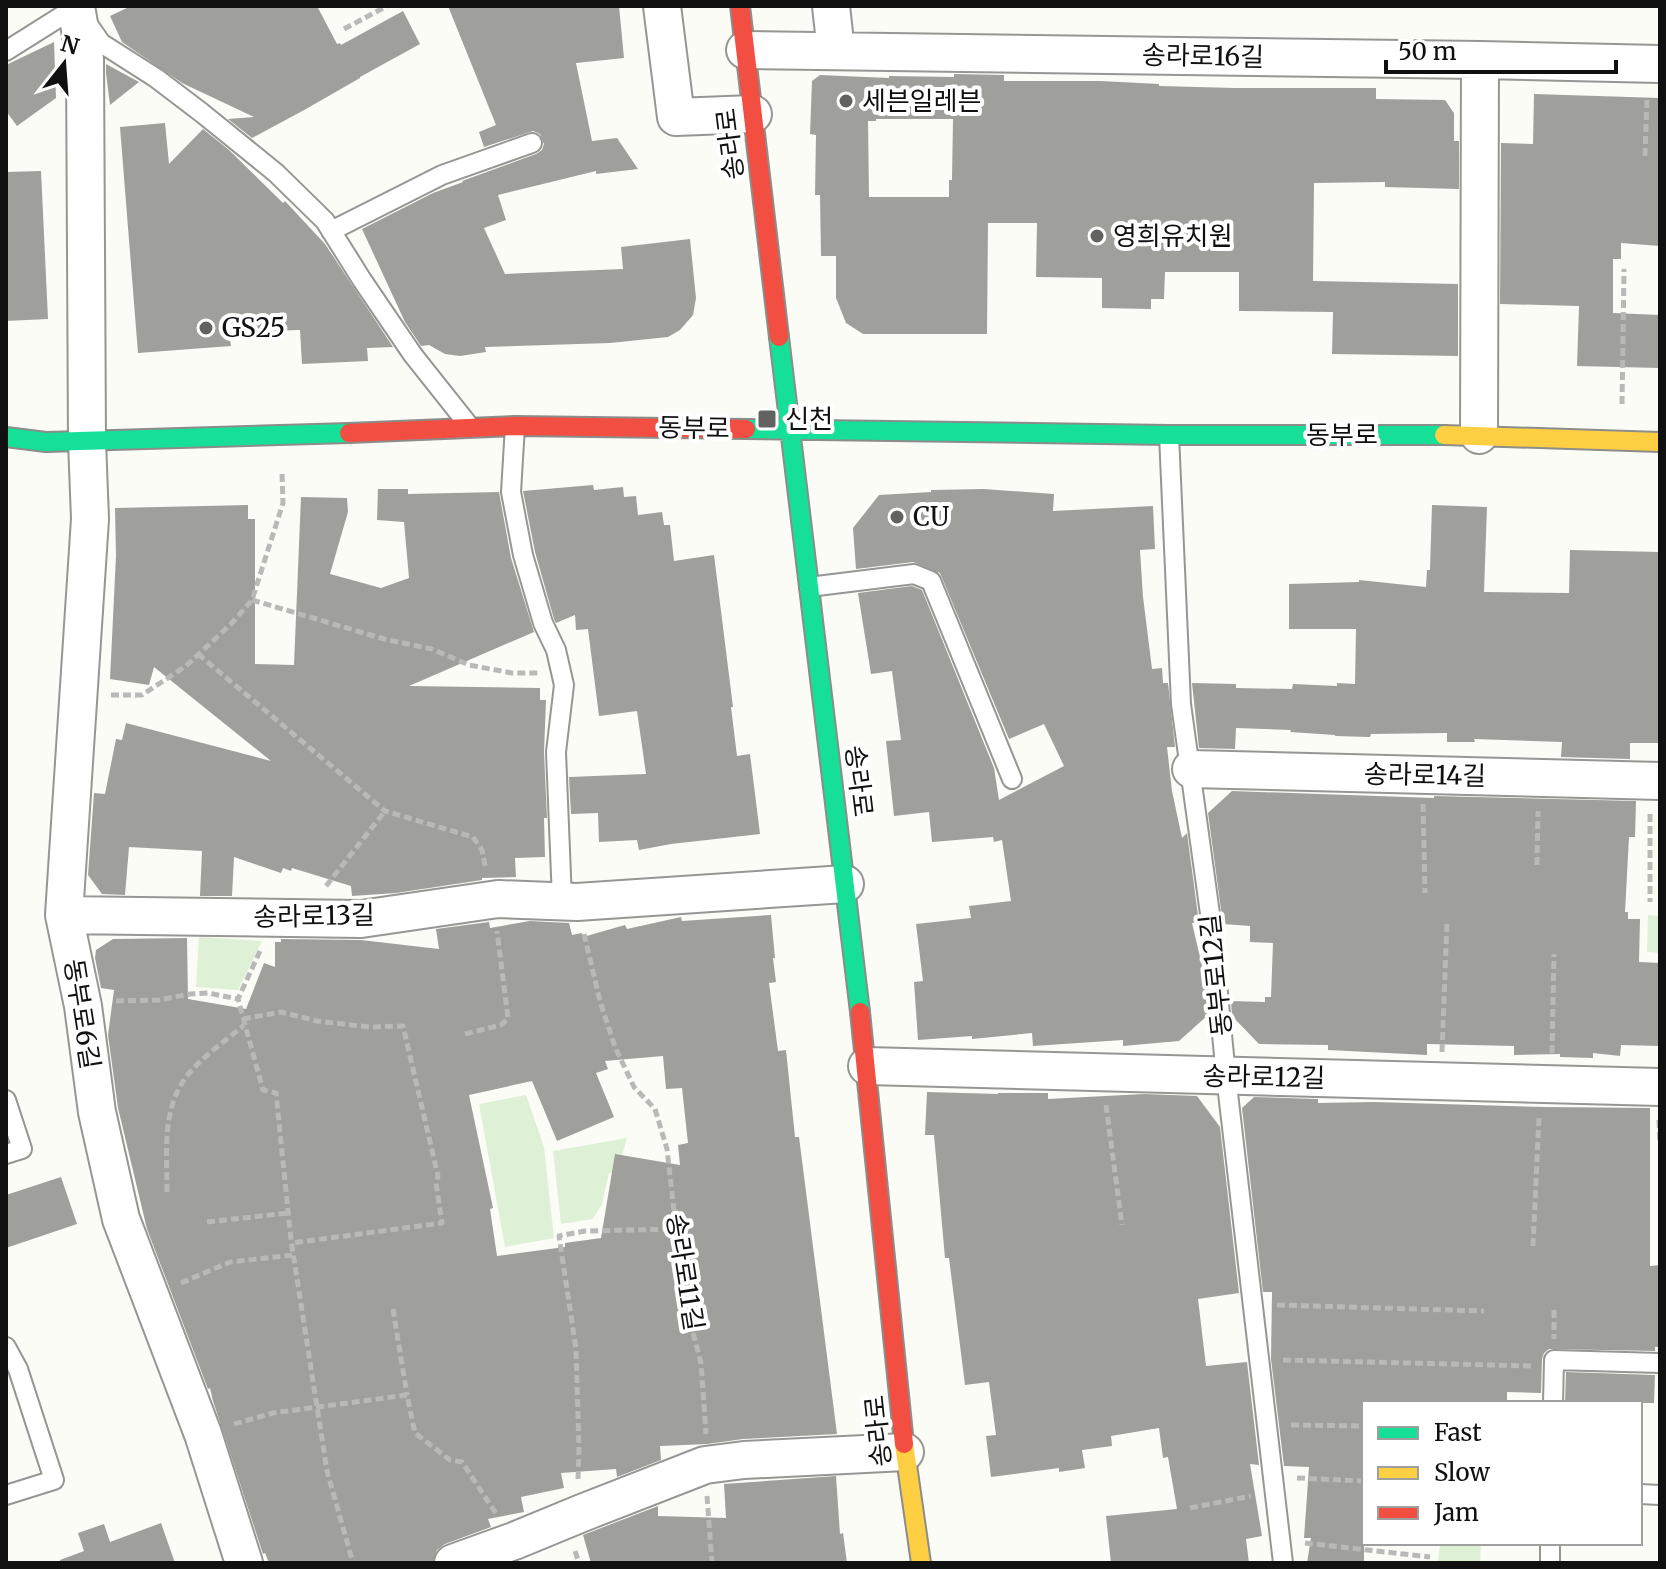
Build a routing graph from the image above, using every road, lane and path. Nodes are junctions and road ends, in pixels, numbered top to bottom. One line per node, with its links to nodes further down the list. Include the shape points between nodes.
1 (77, 6): 8 (lane); 15 (lane, via 101,43 156,78 276,173); 24 (street, 동부로6길, via 85,59)
2 (387, 6): 6 (path)
3 (662, 6): 12 (street, via 676,117)
4 (740, 6): 7 (main road, 송라로)
5 (831, 6): 9 (street)
6 (344, 29)
7 (745, 50): 9 (street, 송라로16길); 12 (main road, 송라로)
8 (6, 51)
9 (836, 51): 10 (street, 송라로16길)
10 (1480, 60): 11 (street, 송라로16길); 21 (street)
11 (1654, 64): 14 (path)
12 (753, 114): 19 (main road, 송라로)
13 (532, 143): 15 (lane, via 442,175)
14 (1645, 156)
15 (331, 231): 18 (lane, via 413,355)
16 (1624, 269): 25 (path)
17 (515, 426): 18 (main road, 동부로); 19 (main road, 동부로); 30 (lane, via 511,492 523,555)
18 (471, 428): 22 (main road, 동부로)
19 (790, 429): 20 (main road, 동부로); 27 (main road, 송라로)
20 (1169, 435): 21 (main road, 동부로); 32 (lane, 동부로12길, via 1181,704)
21 (1479, 435): 25 (main road, 동부로)
22 (281, 436): 24 (main road, 동부로); 28 (path, via 283,503)
23 (6, 437): 24 (main road, 동부로)
24 (87, 441): 31 (street, 동부로6길, via 90,519)
25 (1621, 441): 26 (main road, 동부로)
26 (1660, 442)
27 (809, 587): 35 (lane, via 914,574 931,581); 39 (main road, 송라로)
28 (252, 600): 29 (path); 30 (path, via 432,649 469,665 512,673)
29 (198, 654): 31 (path, via 142,695); 37 (path)
30 (560, 669): 42 (lane, via 564,685 556,752)
31 (78, 695): 44 (street, 동부로6길)
32 (1191, 769): 33 (street, 송라로14길); 55 (lane, 동부로12길)
33 (1423, 775): 34 (street, 송라로14길); 40 (path)
34 (1539, 778): 36 (street, 송라로14길); 38 (path)
35 (1012, 779)
36 (1655, 781): 43 (path)
37 (385, 811): 41 (path, via 473,837 482,850); 46 (path, via 325,887)
38 (1537, 865)
39 (845, 884): 42 (street, 송라로13길); 53 (main road, 송라로)
40 (1425, 893)
41 (493, 900): 42 (street, 송라로13길); 46 (street, 송라로13길, via 361,919); 52 (path, via 508,1018 501,1025)
42 (569, 901): 65 (path, 송라로11길, via 615,1047 634,1087 655,1109 667,1149)
43 (1650, 902)
44 (64, 915): 45 (street, 송라로13길); 50 (street, 동부로6길)
45 (276, 917): 46 (street, 송라로13길); 49 (path)
46 (326, 918)
47 (1447, 921): 56 (path)
48 (1554, 954): 57 (path)
49 (238, 999): 50 (path, via 208,993); 51 (path)
50 (83, 1006): 69 (street, 동부로6길, via 97,1112 121,1219)
51 (243, 1022): 61 (path, via 190,1072 171,1105); 62 (path, via 263,1090 276,1093); 66 (path, via 281,1012 369,1027 403,1026 438,1176 442,1223)
52 (465, 1034)
53 (867, 1066): 54 (street, 송라로12길); 84 (main road, 송라로)
54 (1102, 1073): 55 (street, 송라로12길); 64 (path)
55 (1226, 1076): 56 (street, 송라로12길); 70 (lane, 동부로12길)
56 (1440, 1081): 57 (street, 송라로12길)
57 (1546, 1084): 58 (street, 송라로12길); 67 (path)
58 (1660, 1087)
59 (6, 1100): 60 (lane, via 22,1149)
60 (6, 1154)
61 (167, 1192)
62 (288, 1213): 63 (path); 66 (path)
63 (207, 1222)
64 (1122, 1225)
65 (677, 1229): 85 (path, 송라로11길, via 684,1299 701,1363); 90 (path, via 559,1236 576,1349 577,1488)
66 (292, 1243): 68 (path)
67 (1533, 1246)
68 (294, 1255): 69 (path, via 230,1262); 80 (path)
69 (150, 1296): 83 (street, 동부로6길)
70 (1252, 1304): 72 (path); 74 (lane, 동부로12길)
71 (393, 1309): 78 (path)
72 (1484, 1311)
73 (6, 1347): 77 (lane)
74 (1258, 1359): 76 (path); 81 (lane, 동부로12길)
75 (1660, 1363): 76 (lane, via 1554,1360)
76 (1554, 1366): 79 (lane)
77 (12, 1371): 88 (lane, via 54,1480)
78 (407, 1395): 80 (path); 92 (path, via 415,1433 450,1460 462,1462)
79 (1553, 1401)
80 (318, 1407): 83 (path, via 273,1413); 95 (path, via 327,1471)
81 (1266, 1424): 82 (path); 87 (lane, 동부로12길)
82 (1362, 1426)
83 (203, 1434): 94 (street, 동부로6길)
84 (905, 1452): 85 (street); 98 (main road, 송라로)
85 (705, 1465): 90 (street); 97 (path, 송라로11길)
86 (1362, 1481): 87 (path)
87 (1273, 1484): 89 (path); 91 (lane, 동부로12길)
88 (6, 1495)
89 (1190, 1508)
90 (582, 1513): 92 (street)
91 (1280, 1540): 93 (path); 99 (lane, 동부로12길)
92 (514, 1541): 96 (street)
93 (1430, 1557)
94 (244, 1563)
95 (353, 1563)
96 (453, 1563)
97 (712, 1563)
98 (921, 1563)
99 (1283, 1563)

